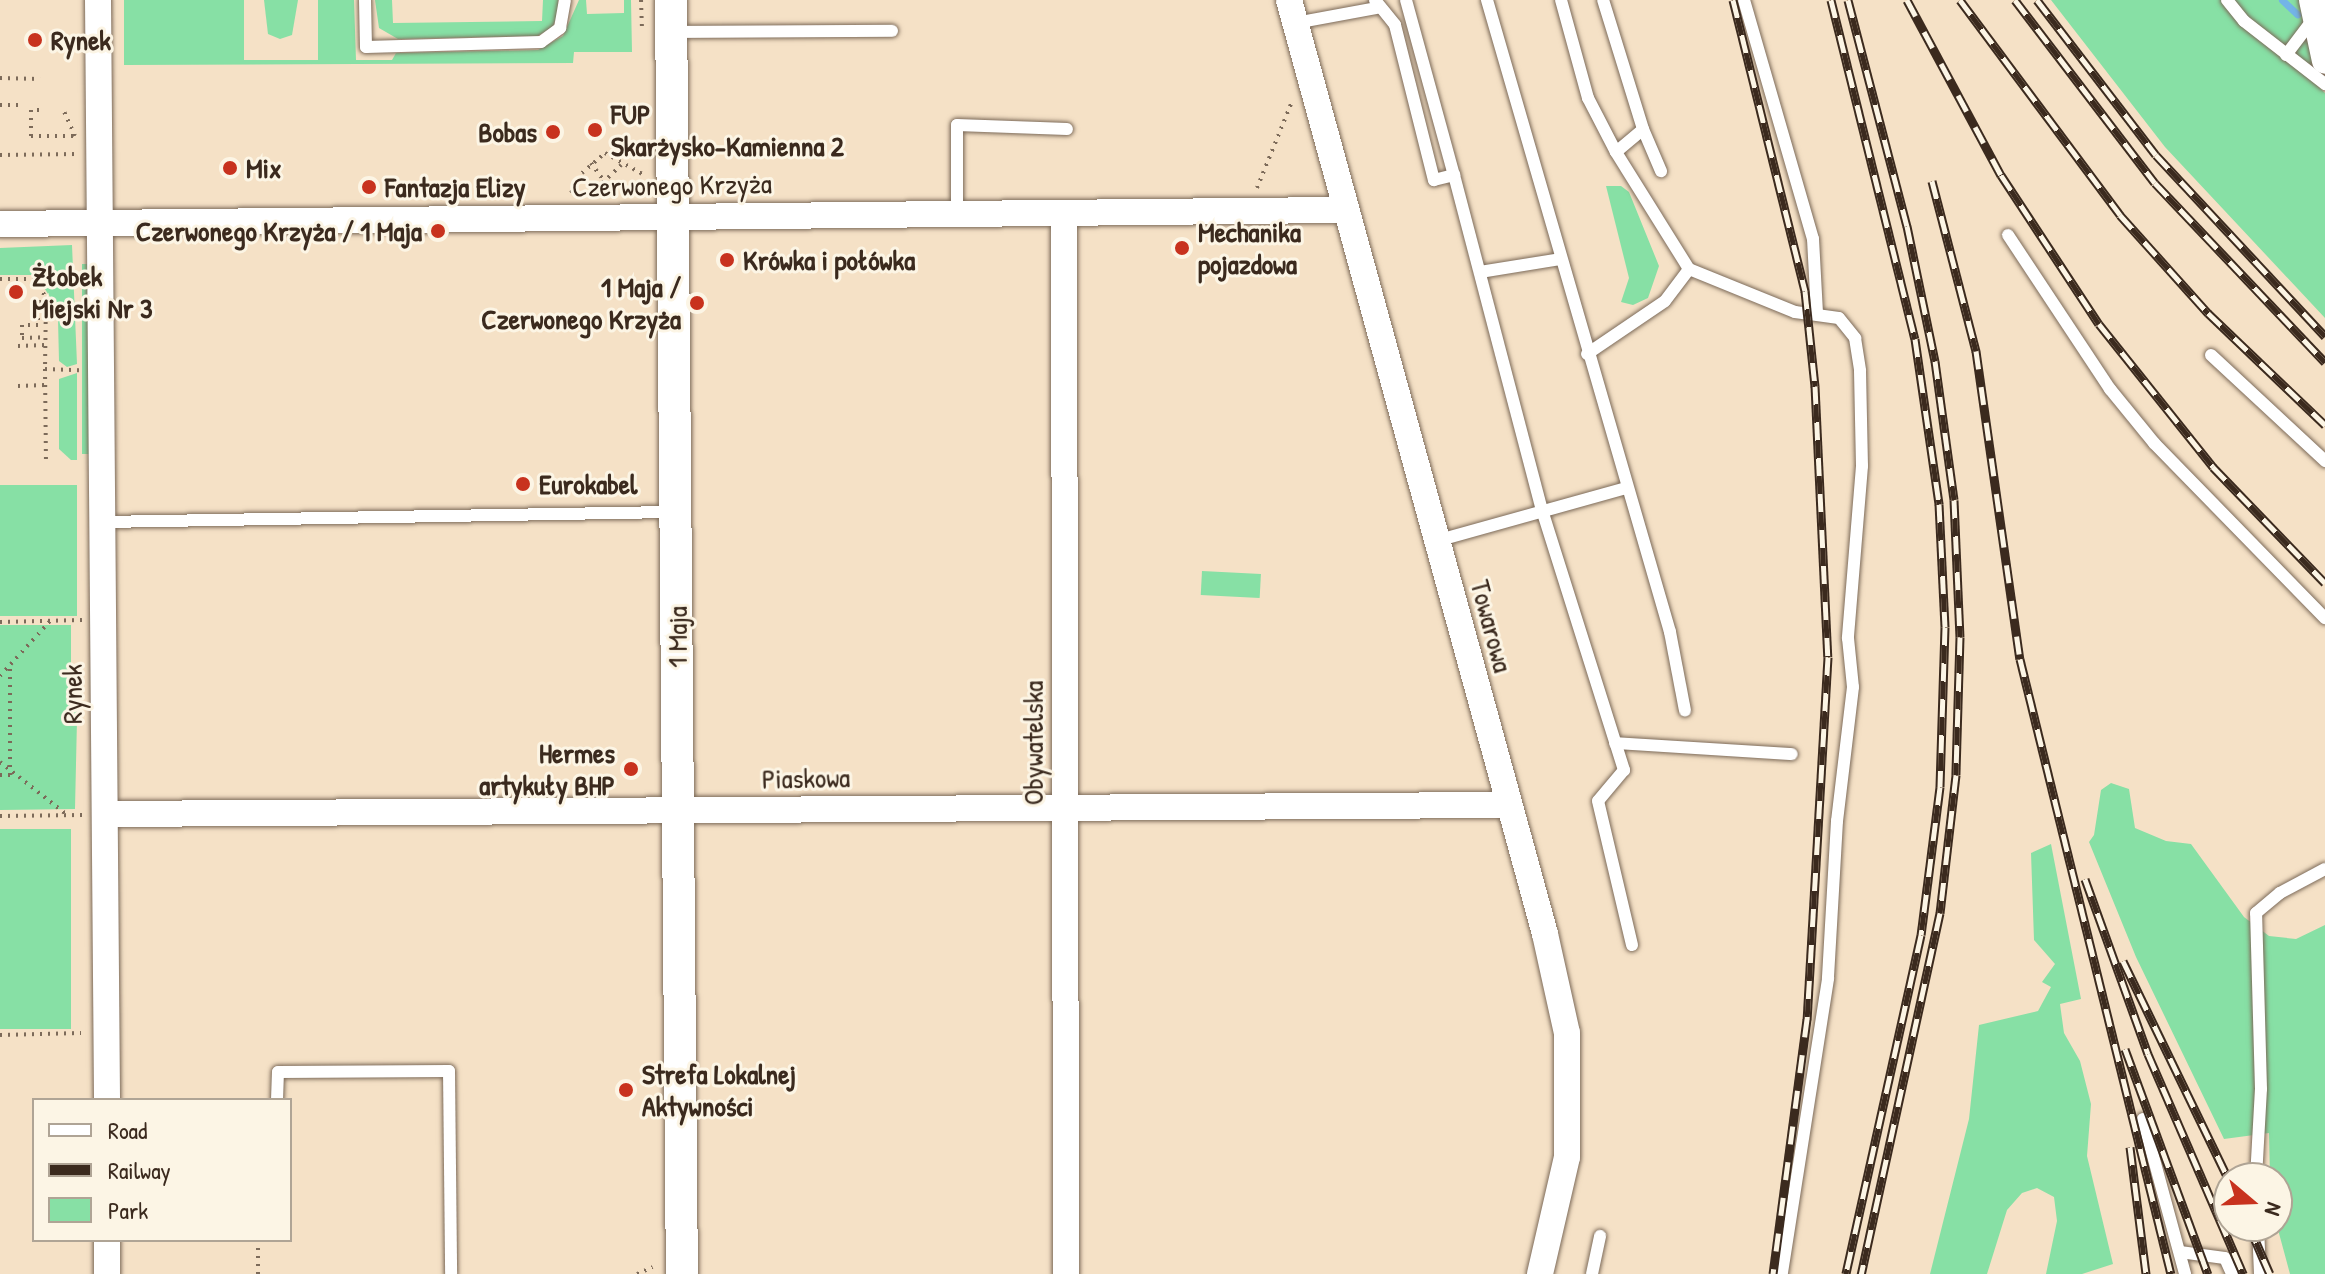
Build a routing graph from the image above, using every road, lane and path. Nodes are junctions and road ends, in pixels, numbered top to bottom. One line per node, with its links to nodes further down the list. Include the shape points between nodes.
1 (98, 0): 43 (street, Rynek)
2 (365, 0): 3 (lane, via 366,47 541,42 560,28)
3 (565, 0)
4 (641, 0): 14 (path)
5 (1406, 0): 35 (lane)
6 (1487, 0): 46 (lane)
7 (1561, 0): 28 (lane, via 1588,98)
8 (1603, 0): 27 (lane)
9 (1744, 0): 53 (lane, via 1813,239)
10 (2227, 0): 16 (lane)
11 (1376, 4): 13 (lane); 35 (lane, via 1395,25 1434,180)
12 (2313, 9): 16 (lane); 17 (street)
13 (1292, 12): 39 (street, Towarowa)
14 (661, 20): 15 (lane); 42 (street, 1 Maja)
15 (892, 31)
16 (2286, 55): 20 (lane)
17 (2325, 61)
18 (0, 78): 19 (path)
19 (40, 79)
20 (2325, 84)
21 (1293, 94): 37 (path, via 1266,175)
22 (0, 105): 23 (path)
23 (20, 105)
24 (39, 110): 25 (path, via 31,110 31,136 75,136)
25 (64, 111)
26 (1067, 129): 40 (lane, via 957,125)
27 (1643, 129): 28 (lane); 34 (lane)
28 (1616, 152): 47 (lane)
29 (83, 154): 30 (path)
30 (0, 155)
31 (644, 161): 33 (path, via 644,178)
32 (591, 163): 33 (path, via 605,153); 36 (path); 38 (path, via 568,199)
33 (621, 165): 36 (path)
34 (1661, 171)
35 (1454, 175): 48 (lane)
36 (604, 181): 36 (path, via 595,190 586,199 617,198)
37 (1255, 191)
38 (577, 199)
39 (1344, 210): 41 (street, Czerwonego Krzyża); 69 (street, Towarowa)
40 (957, 213): 41 (street, Czerwonego Krzyża); 42 (street, Czerwonego Krzyża)
41 (1064, 213): 83 (street, Obywatelska)
42 (675, 217): 43 (street, Czerwonego Krzyża); 67 (street, 1 Maja)
43 (100, 223): 44 (street, Czerwonego Krzyża); 68 (street, Rynek)
44 (0, 224)
45 (2008, 235): 70 (lane, via 2110,389 2154,443)
46 (1560, 259): 48 (lane); 57 (lane)
47 (1689, 269): 53 (lane, via 1795,312); 57 (lane, via 1665,301)
48 (1480, 272): 66 (lane)
49 (0, 279): 52 (path, via 35,279)
50 (31, 302): 51 (path)
51 (38, 302): 52 (path); 54 (path, via 38,325 22,325 22,338)
52 (46, 302): 54 (path)
53 (1817, 312): 111 (lane, via 1839,318 1855,338 1862,466 1848,638 1853,687 1837,821 1828,979)
54 (45, 337): 55 (path)
55 (45, 345): 56 (path); 59 (path)
56 (18, 346)
57 (1587, 354): 65 (lane)
58 (2211, 355): 63 (lane)
59 (45, 369): 60 (path); 61 (path)
60 (81, 370)
61 (45, 385): 62 (path); 64 (path)
62 (18, 386)
63 (2325, 461)
64 (46, 464)
65 (1626, 488): 66 (lane); 76 (lane, via 1670,632)
66 (1542, 510): 69 (lane); 77 (lane)
67 (676, 512): 68 (lane); 84 (street, 1 Maja)
68 (103, 522): 86 (street, Rynek)
69 (1435, 542): 82 (street, Towarowa)
70 (2325, 618)
71 (82, 620): 72 (path)
72 (50, 621): 73 (path); 74 (path)
73 (0, 622)
74 (10, 666): 75 (path); 80 (path)
75 (0, 676)
76 (1685, 711)
77 (1615, 743): 78 (lane); 89 (lane, via 1624,770 1598,801)
78 (1792, 754)
79 (0, 762): 80 (path)
80 (10, 771): 81 (path); 85 (path)
81 (0, 775)
82 (1508, 805): 83 (street, Piaskowa); 109 (street, Towarowa, via 1545,934 1570,1064 1567,1157)
83 (1065, 808): 84 (street, Piaskowa); 108 (street, Obywatelska)
84 (678, 811): 86 (street, Piaskowa); 102 (street, 1 Maja)
85 (67, 815): 86 (path); 87 (path)
86 (94, 815): 92 (street, Rynek)
87 (0, 816)
88 (2325, 869): 95 (lane, via 2256,913 2261,1058)
89 (1632, 945)
90 (81, 1033): 91 (path)
91 (0, 1035)
92 (107, 1098)
93 (277, 1098): 105 (lane, via 278,1072 449,1071)
94 (2143, 1119): 100 (lane)
95 (2257, 1162)
96 (1600, 1236): 110 (lane)
97 (107, 1242): 103 (street)
98 (258, 1242): 104 (path)
99 (2259, 1242): 114 (lane)
100 (2180, 1252): 112 (lane); 113 (lane, via 2225,1258)
101 (653, 1254): 102 (path)
102 (668, 1270): 106 (path); 107 (path)
103 (107, 1274)
104 (258, 1274)
105 (451, 1274)
106 (637, 1274)
107 (653, 1274)
108 (1066, 1274)
109 (1540, 1274)
110 (1592, 1274)
111 (1782, 1274)
112 (2185, 1274)
113 (2232, 1274)
114 (2260, 1274)

